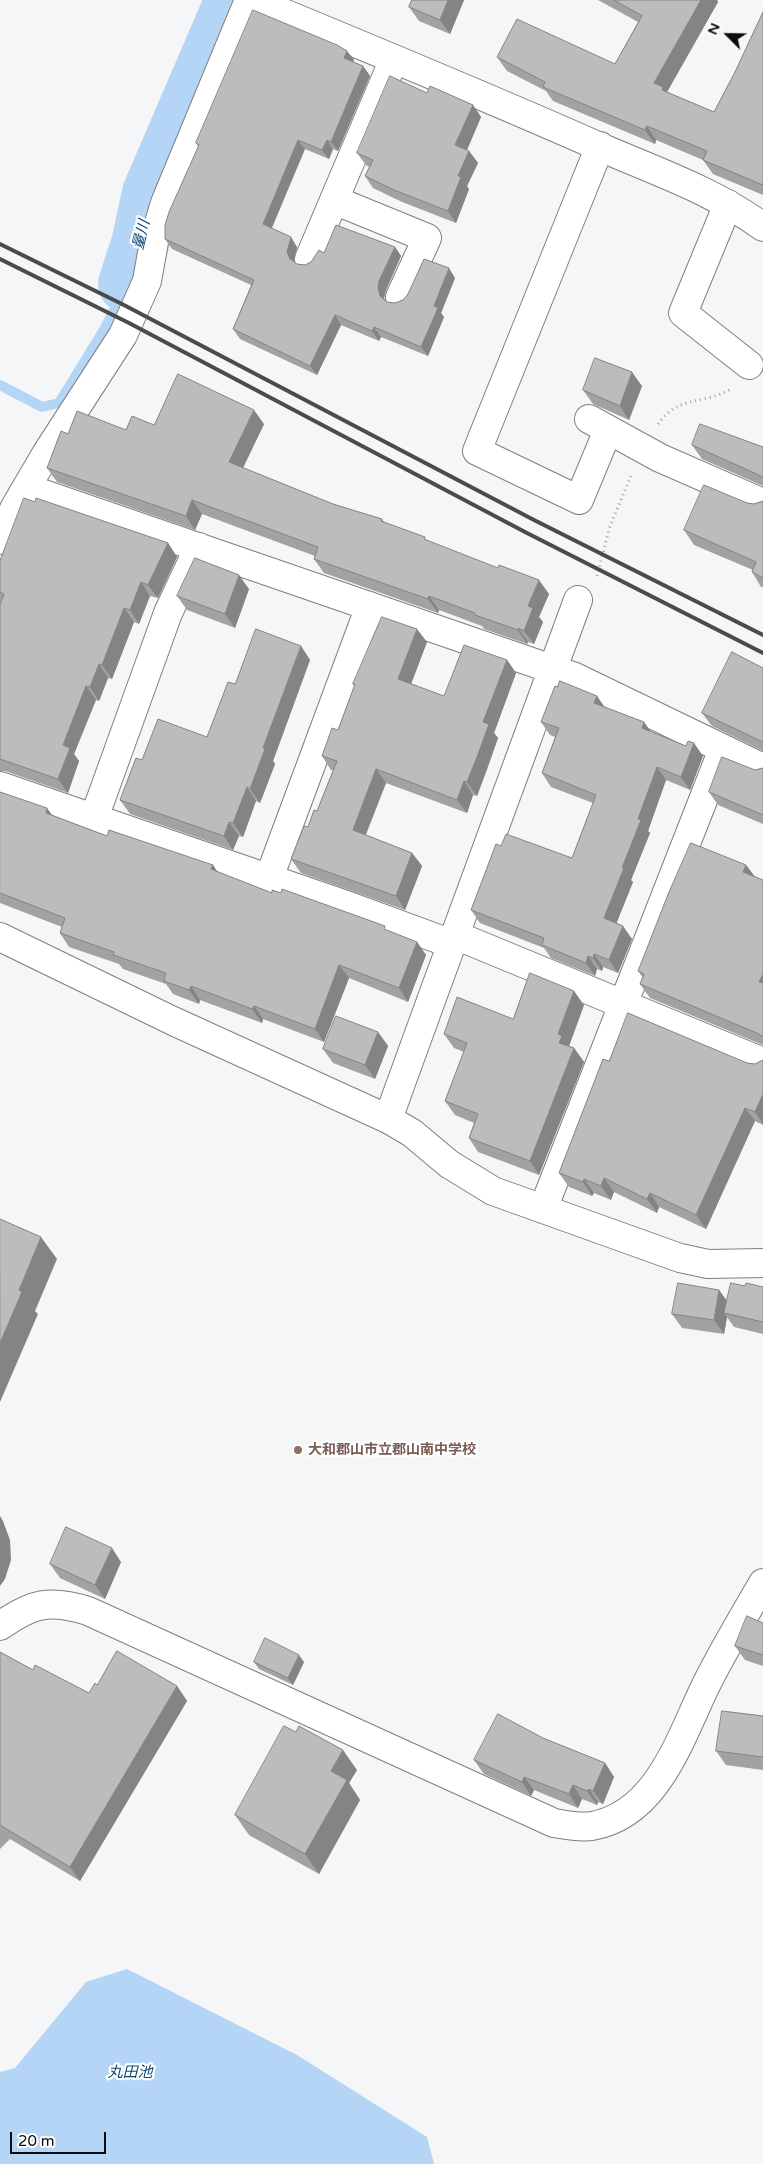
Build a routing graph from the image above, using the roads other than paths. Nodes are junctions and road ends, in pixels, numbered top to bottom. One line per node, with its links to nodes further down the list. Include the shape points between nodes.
1 (250, 0): 2 (street); 10 (street, via 165,203 147,281 123,335)
2 (394, 59): 3 (street); 4 (street)
3 (600, 146): 5 (street); 11 (street, via 477,451 578,500 599,424 660,458)
4 (334, 200): 7 (street); 8 (street, via 427,238)
5 (728, 204): 6 (street); 9 (street, via 683,313)
6 (763, 227)
7 (309, 259)
8 (400, 297)
9 (749, 365)
10 (26, 488): 12 (street); 13 (street)
11 (763, 503)
12 (0, 540)
13 (199, 547): 15 (street); 20 (street, via 168,613)
14 (578, 600): 16 (street)
15 (370, 606): 16 (street); 21 (street)
16 (552, 669): 17 (street, via 575,677); 23 (street)
17 (723, 749): 18 (street); 24 (street)
18 (763, 768)
19 (0, 786): 20 (street)
20 (94, 818): 21 (street)
21 (269, 878): 23 (street)
22 (0, 936): 26 (street, via 173,1021)
23 (453, 940): 24 (street); 26 (street)
24 (623, 1003): 25 (street); 27 (street)
25 (763, 1062)
26 (388, 1119): 27 (street, via 412,1133 469,1177)
27 (543, 1209): 28 (street, via 680,1258 708,1264)
28 (763, 1263)
29 (763, 1583): 30 (street, via 724,1650 663,1774 630,1810 612,1821 591,1826 554,1823 88,1611 66,1604 42,1604 18,1613)
30 (0, 1626)

